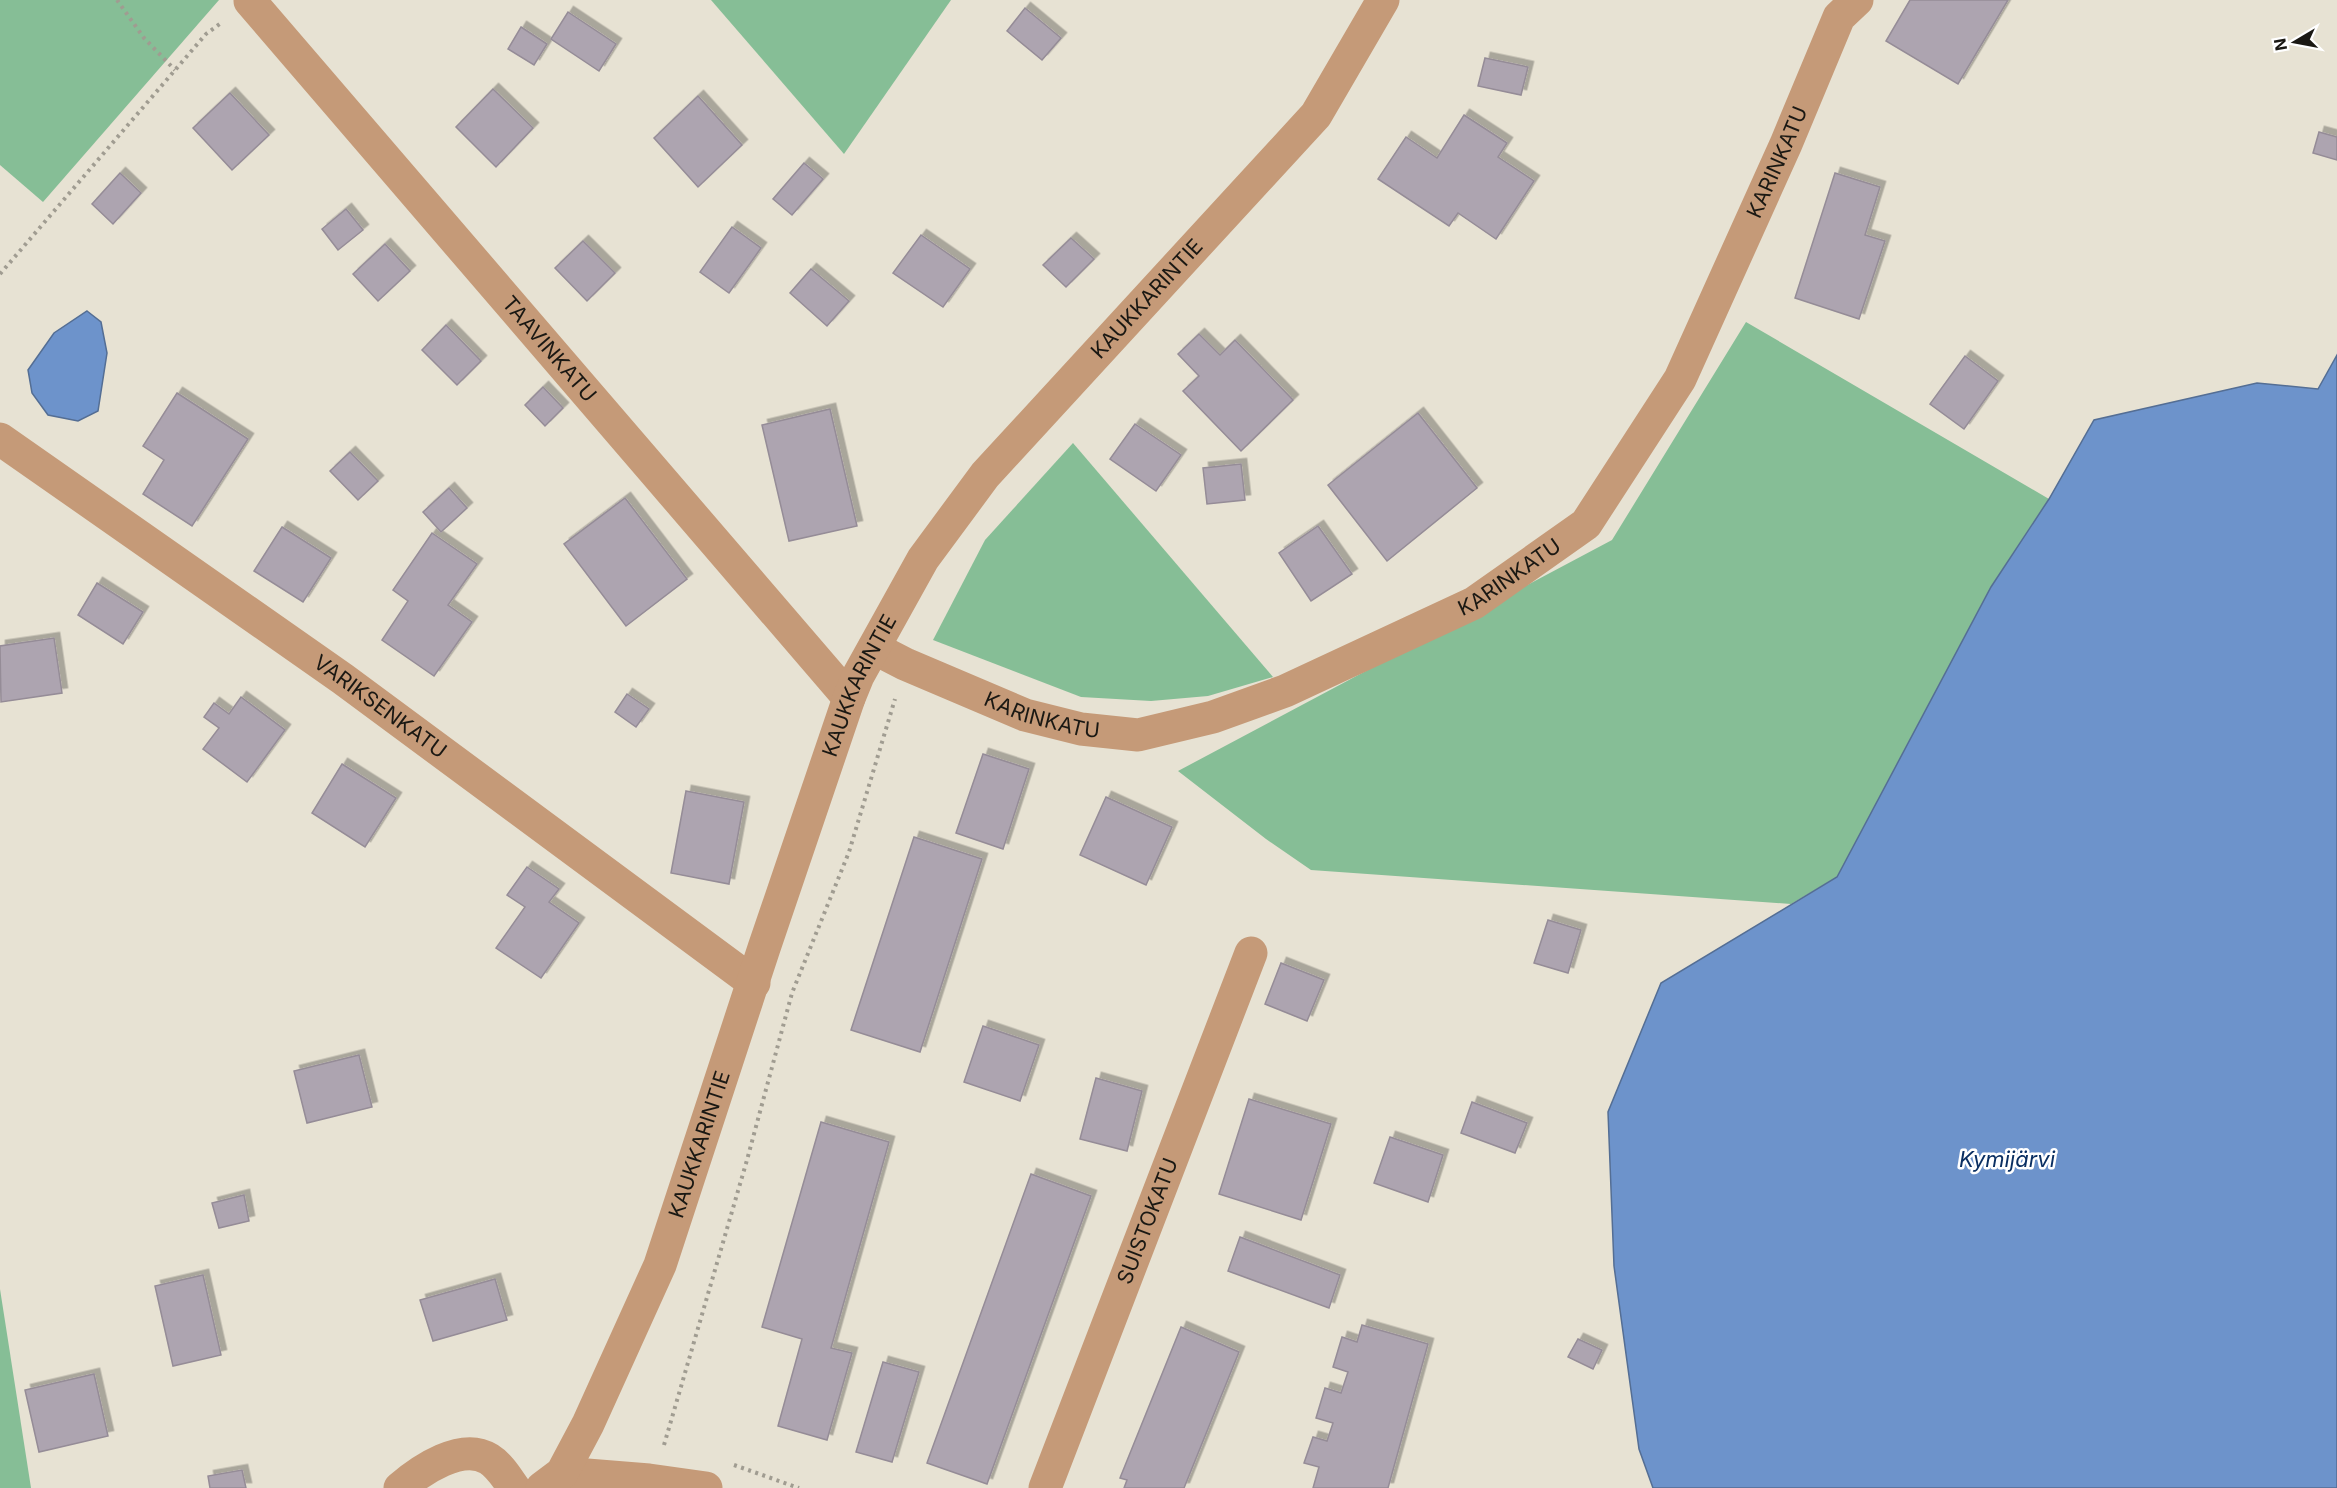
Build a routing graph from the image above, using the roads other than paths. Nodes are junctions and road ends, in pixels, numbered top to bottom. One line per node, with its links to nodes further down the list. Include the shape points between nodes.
1 (1383, 0): 5 (street, KAUKKARINTIE, via 1316,115 985,475 923,559)
2 (1857, 0): 5 (street, KARINKATU, via 1839,16 1680,379 1586,524 1474,603 1285,691 1213,717 1138,735 1081,729 1025,715)
3 (250, 1): 6 (street, TAAVINKATU)
4 (0, 439): 8 (street, VARIKSENKATU, via 343,680)
5 (874, 648): 6 (street, KAUKKARINTIE)
6 (849, 698): 8 (street, KAUKKARINTIE)
7 (1251, 953): 13 (street, SUISTOKATU)
8 (754, 983): 9 (street, KAUKKARINTIE, via 660,1265 588,1424)
9 (552, 1480): 12 (street, via 649,1480)
10 (400, 1488): 11 (street, via 437,1464 470,1453 489,1459)
11 (514, 1488)
12 (706, 1488)
13 (1045, 1488)

